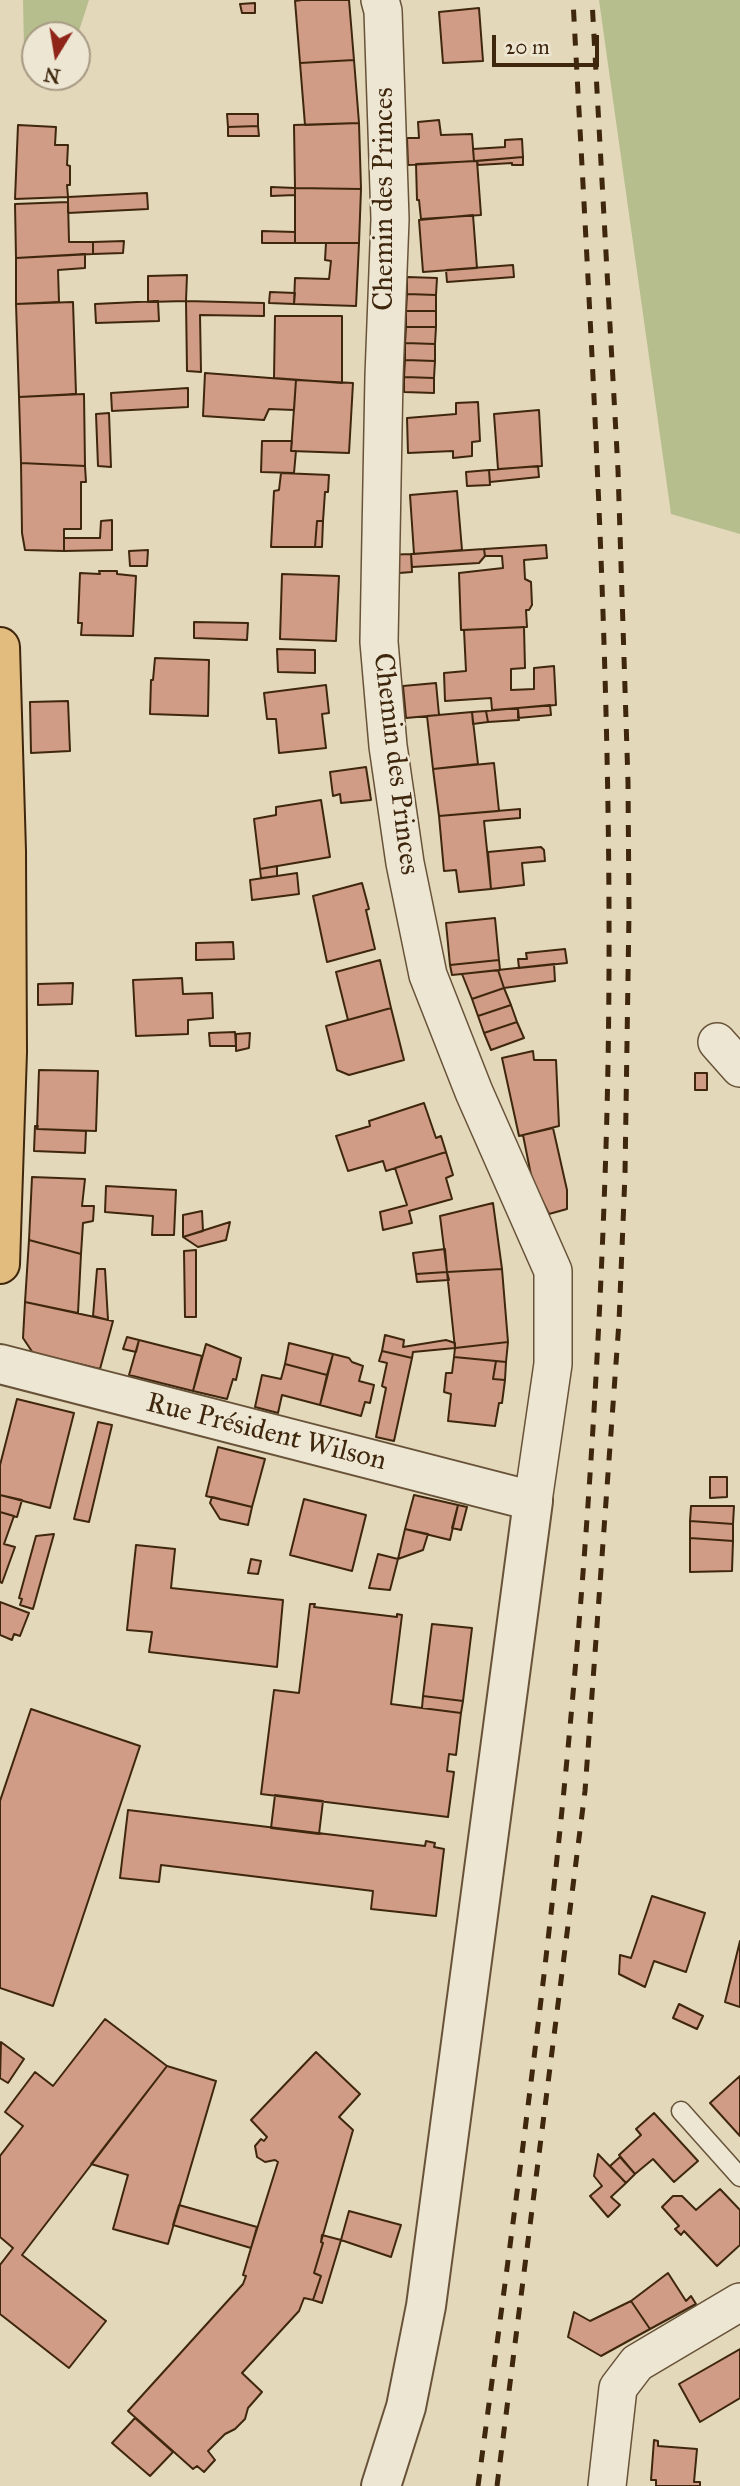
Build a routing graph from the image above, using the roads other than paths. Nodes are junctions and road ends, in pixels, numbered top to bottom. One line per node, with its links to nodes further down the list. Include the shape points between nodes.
1 (380, 0): 5 (street, Chemin des Princes, via 390,219 379,642 388,746 428,975 553,1271 553,1364)
2 (0, 647): 3 (main road, via 7,1052)
3 (0, 1264)
4 (0, 1364): 5 (street, Rue Président Wilson)
5 (533, 1501): 9 (street, via 426,2306 406,2407)
6 (681, 2112): 7 (lane)
7 (740, 2178)
8 (740, 2302): 10 (street, via 636,2362 618,2388)
9 (380, 2486)
10 (607, 2486)

